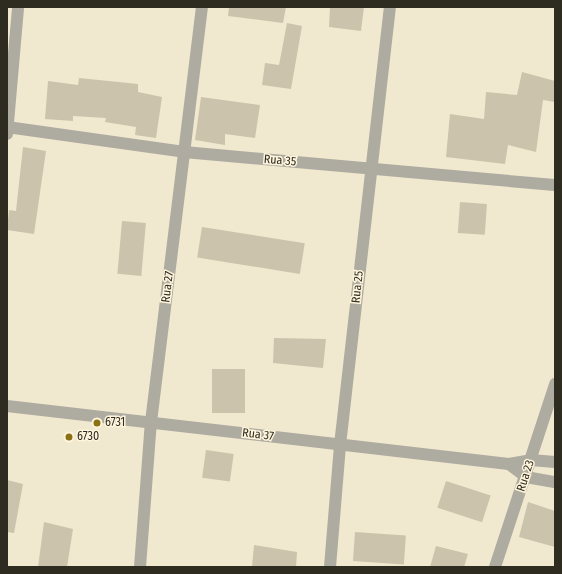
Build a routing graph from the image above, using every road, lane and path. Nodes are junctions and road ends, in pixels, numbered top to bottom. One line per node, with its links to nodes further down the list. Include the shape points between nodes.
1 (18, 7): 4 (street)
2 (202, 7): 5 (street, Rua 27)
3 (390, 7): 6 (street, Rua 25)
4 (7, 129): 5 (street, Rua 35)
5 (184, 152): 6 (street, Rua 35); 10 (street, Rua 27)
6 (371, 169): 7 (street, Rua 35); 11 (street, Rua 25)
7 (555, 185)
8 (555, 384): 12 (street, Rua 23)
9 (7, 406): 10 (street, Rua 37)
10 (151, 422): 11 (street, Rua 37); 17 (street, Rua 27)
11 (340, 445): 14 (street, Rua 37); 18 (street, Rua 25)
12 (531, 460): 13 (street, Rua 37); 14 (street, Rua 37); 15 (street, Rua 23)
13 (555, 462)
14 (509, 464): 15 (street)
15 (526, 477): 16 (street); 19 (street, Rua 23)
16 (555, 482)
17 (140, 567)
18 (330, 567)
19 (495, 567)

